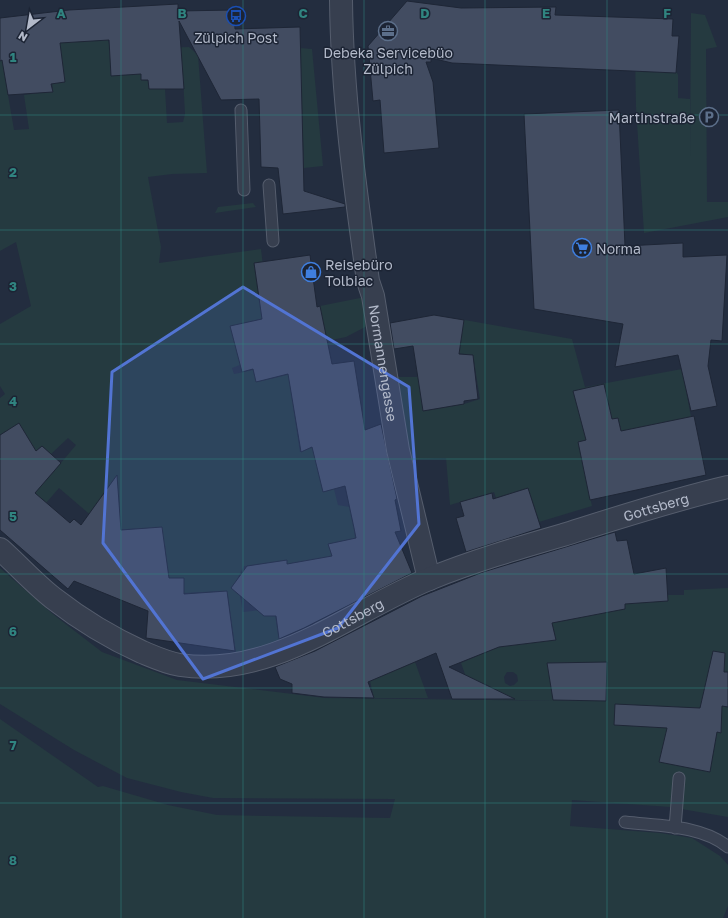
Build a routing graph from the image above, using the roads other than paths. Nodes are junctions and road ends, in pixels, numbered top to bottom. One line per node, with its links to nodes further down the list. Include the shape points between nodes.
1 (341, 0): 8 (street, Normannengasse, via 341,32 352,166 368,280 373,296 398,450)
2 (241, 110): 4 (lane)
3 (269, 185): 5 (lane)
4 (244, 190)
5 (273, 241)
6 (728, 487): 8 (street, Gottsberg, via 636,512 480,560)
7 (0, 549): 8 (street, Gottsberg, via 53,598 86,621 126,645 180,665 239,664 283,651)
8 (428, 579)
9 (679, 778): 11 (lane)
10 (625, 822): 11 (lane)
11 (676, 828): 12 (lane, via 705,835)
12 (728, 847)

